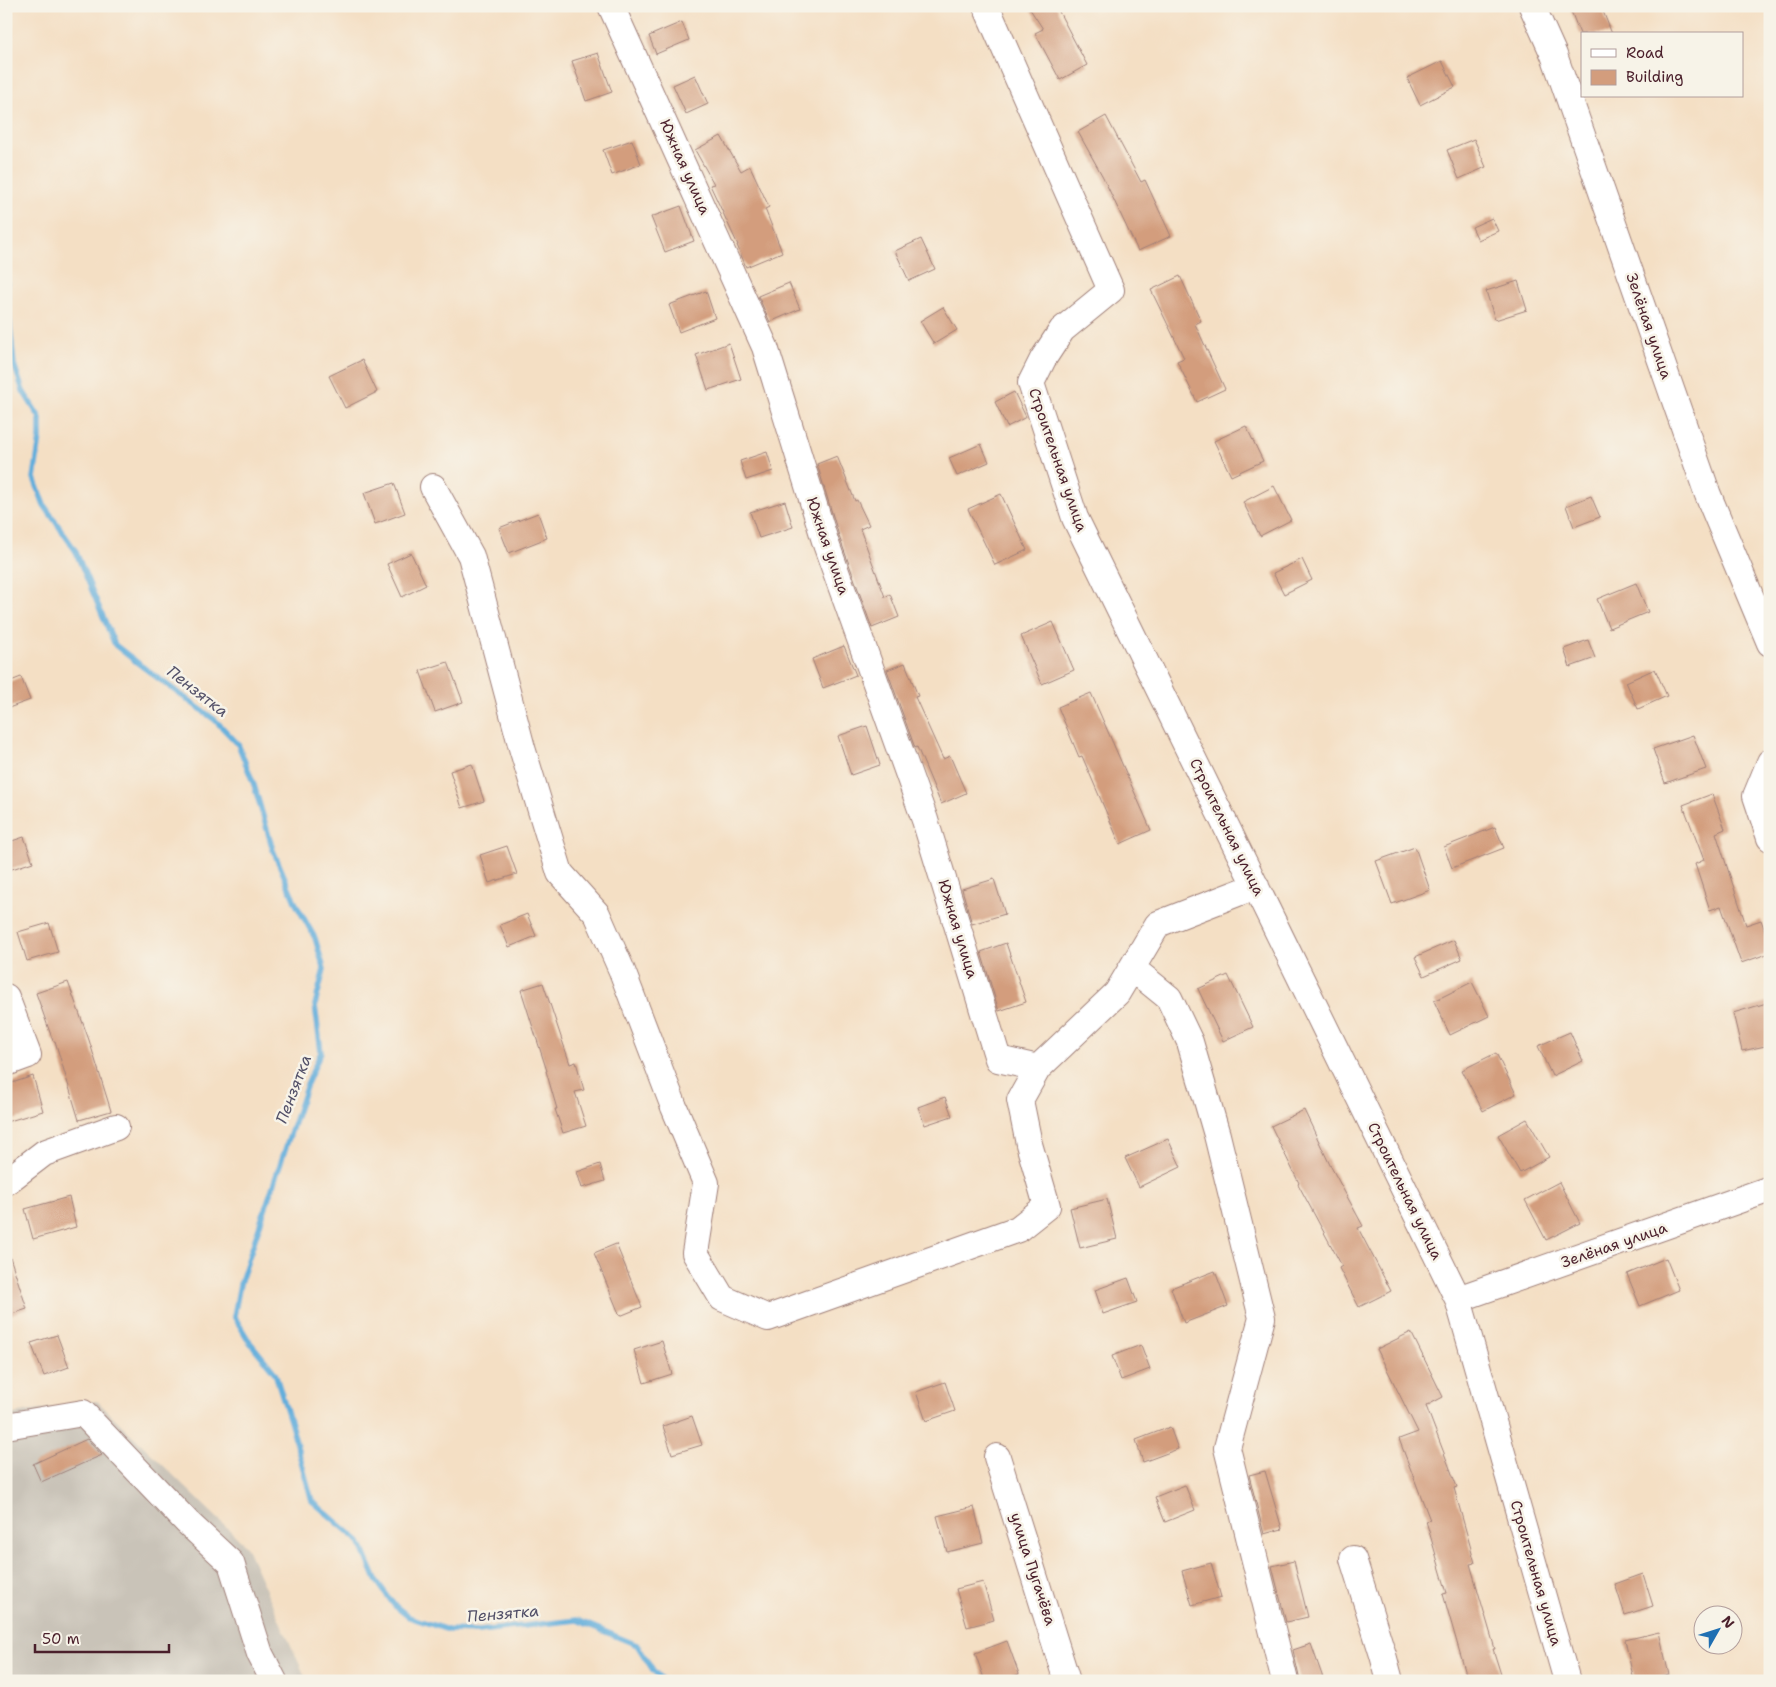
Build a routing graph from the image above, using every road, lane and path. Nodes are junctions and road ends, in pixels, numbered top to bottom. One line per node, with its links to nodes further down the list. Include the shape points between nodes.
1 (611, 6): 12 (street, Южная улица, via 765,348 826,544 925,820 998,1059)
2 (986, 6): 8 (street, Строительная улица, via 1111,290 1062,330 1031,383 1075,518)
3 (1532, 6): 5 (street, Зелёная улица, via 1554,55 1708,495)
4 (433, 487): 12 (street, via 471,556 522,748 560,873 597,914 706,1183 695,1253 722,1298 768,1318 1018,1229 1047,1206 1020,1100)
5 (1770, 644)
6 (1770, 762): 7 (street, via 1756,796)
7 (1770, 838)
8 (1256, 886): 9 (street, via 1158,924); 16 (street, Строительная улица)
9 (1132, 968): 12 (street, via 1117,993); 22 (street, via 1169,998 1190,1042 1217,1135 1262,1318 1227,1448)
10 (6, 997): 11 (street, via 28,1055)
11 (6, 1063)
12 (1038, 1068)
13 (116, 1127): 14 (street, via 44,1153)
14 (6, 1182)
15 (1770, 1189): 16 (street, Зелёная улица)
16 (1458, 1299): 24 (street, Строительная улица)
17 (6, 1426): 20 (street, via 83,1413 187,1522 231,1563 260,1654)
18 (997, 1457): 21 (street, улица Пугачёва)
19 (1353, 1559): 23 (street)
20 (274, 1681)
21 (1067, 1681)
22 (1285, 1681)
23 (1390, 1681)
24 (1567, 1681)

